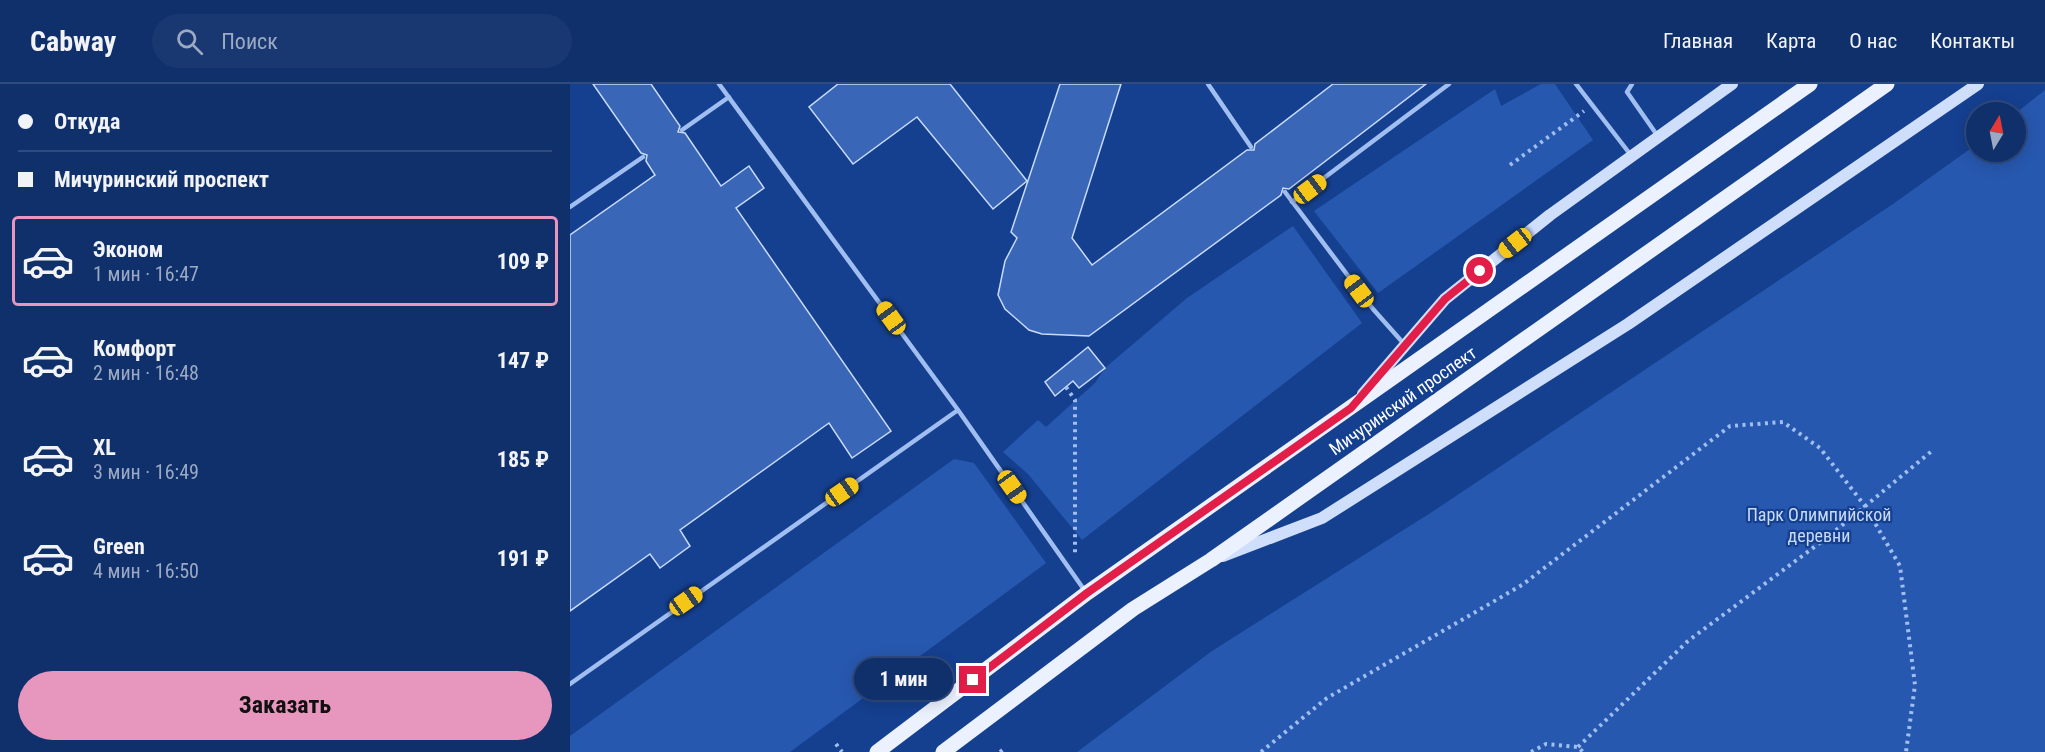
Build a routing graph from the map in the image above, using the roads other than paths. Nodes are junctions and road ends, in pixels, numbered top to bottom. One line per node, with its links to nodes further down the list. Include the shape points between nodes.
1 (719, 84): 10 (lane)
2 (1208, 84): 13 (lane)
3 (1449, 84): 17 (lane)
4 (1576, 84): 14 (lane)
5 (1632, 84): 12 (lane, via 1627,93)
6 (1732, 84): 12 (main road)
7 (1810, 84): 20 (main road, Мичуринский проспект)
8 (1978, 84): 22 (main road, via 1628,324 1322,518)
9 (1883, 86): 22 (main road, Мичуринский проспект)
10 (729, 97): 11 (lane); 21 (lane)
11 (682, 130)
12 (1659, 137): 14 (main road)
13 (1251, 147)
14 (1631, 156): 19 (main road, via 1445,299)
15 (643, 157): 18 (lane)
16 (1285, 192): 17 (lane)
17 (1292, 202): 19 (lane)
18 (570, 207)
19 (1405, 345): 20 (main road)
20 (1351, 408): 23 (main road, Мичуринский проспект)
21 (958, 410): 23 (lane); 24 (lane)
22 (1211, 560): 26 (main road, Мичуринский проспект, via 1133,609)
23 (1087, 593): 25 (main road, Мичуринский проспект)
24 (570, 684)
25 (878, 752)
26 (943, 752)

